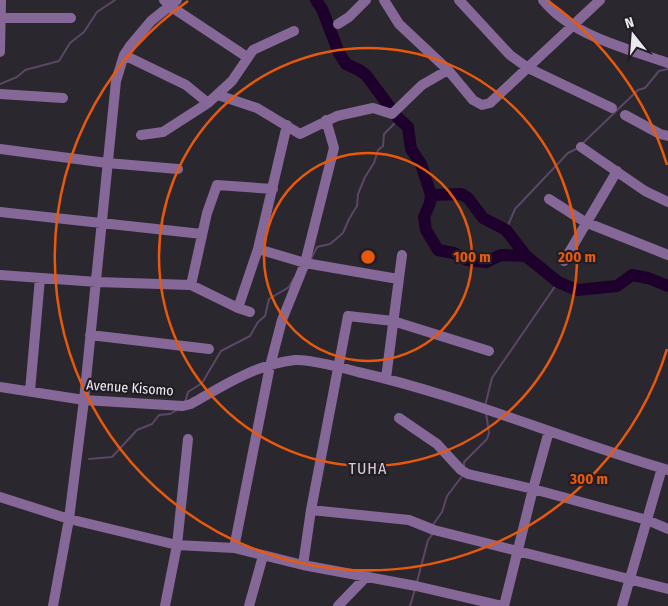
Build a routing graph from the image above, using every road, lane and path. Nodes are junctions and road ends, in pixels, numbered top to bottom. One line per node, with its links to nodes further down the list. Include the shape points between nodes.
1 (1, 0): 8 (street)
2 (366, 0): 10 (street)
3 (384, 0): 18 (street, via 399,24)
4 (459, 0): 17 (street, via 510,55)
5 (543, 0): 11 (street)
6 (600, 0): 11 (street)
7 (170, 2): 14 (street); 15 (street)
8 (0, 18): 9 (street); 13 (street)
9 (70, 18)
10 (338, 24)
11 (573, 25): 16 (street, via 581,31); 17 (street)
12 (294, 30): 15 (street, via 253,50)
13 (0, 52)
14 (124, 55): 22 (street, via 186,86); 31 (street, via 116,81)
15 (247, 57): 20 (street, via 232,81)
16 (668, 63)
17 (528, 68): 18 (street, via 490,103 482,105 472,100); 23 (street)
18 (448, 70): 25 (street, via 422,85 394,112 374,108)
19 (0, 94): 21 (street)
20 (218, 95): 22 (street); 26 (street, via 257,108)
21 (64, 98)
22 (208, 103): 27 (street, via 163,132)
23 (612, 108)
24 (625, 115): 28 (street)
25 (326, 120): 26 (street, via 300,134); 45 (street, via 334,148)
26 (287, 125): 34 (street)
27 (141, 135)
28 (668, 136)
29 (581, 147): 33 (street)
30 (0, 149): 31 (street)
31 (107, 163): 32 (street); 38 (street)
32 (178, 169)
33 (617, 171): 36 (street, via 645,191); 39 (street)
34 (273, 189): 40 (street, via 216,185); 41 (street)
35 (549, 198): 39 (street)
36 (668, 202)
37 (0, 212): 38 (street)
38 (101, 222): 40 (street); 49 (street)
39 (585, 222): 43 (street); 44 (street)
40 (202, 234): 50 (street)
41 (258, 249): 45 (street); 51 (street)
42 (402, 255): 48 (street)
43 (668, 255)
44 (564, 261)
45 (305, 263): 48 (street); 57 (street, via 282,320)
46 (0, 275): 47 (street)
47 (40, 278): 49 (street); 61 (street)
48 (398, 279): 53 (street)
49 (97, 282): 50 (street); 54 (street)
50 (191, 285): 51 (street)
51 (238, 308): 52 (street)
52 (250, 312)
53 (393, 321): 56 (street); 58 (street, via 348,316); 59 (street)
54 (90, 335): 55 (street); 62 (street)
55 (209, 349)
56 (489, 351)
57 (270, 366): 58 (street, Avenue Kisomo, via 296,360); 62 (street, Avenue Kisomo, via 239,376 183,406); 74 (street)
58 (338, 367): 59 (street, Avenue Kisomo); 69 (street)
59 (386, 378): 64 (street, Avenue Kisomo)
60 (0, 387): 61 (street, Avenue Kisomo)
61 (30, 391): 62 (street, Avenue Kisomo)
62 (84, 400): 70 (street)
63 (399, 418): 67 (street, via 437,444 464,472)
64 (549, 431): 66 (street, Avenue Kisomo); 67 (street)
65 (188, 439): 73 (street)
66 (665, 469): 71 (street)
67 (533, 489): 71 (street); 75 (street)
68 (0, 497): 70 (street)
69 (311, 510): 75 (street, via 409,520); 77 (street)
70 (69, 519): 73 (street); 81 (street)
71 (647, 520): 72 (street); 79 (street)
72 (668, 529)
73 (177, 546): 74 (street); 82 (street)
74 (234, 548): 76 (street)
75 (517, 552): 79 (street); 85 (street)
76 (263, 556): 77 (street); 83 (street)
77 (303, 565): 78 (street)
78 (365, 578): 84 (street); 85 (street)
79 (630, 579): 80 (street); 86 (street)
80 (668, 589)
81 (52, 606)
82 (166, 606)
83 (249, 606)
84 (338, 606)
85 (504, 606)
86 (622, 606)

